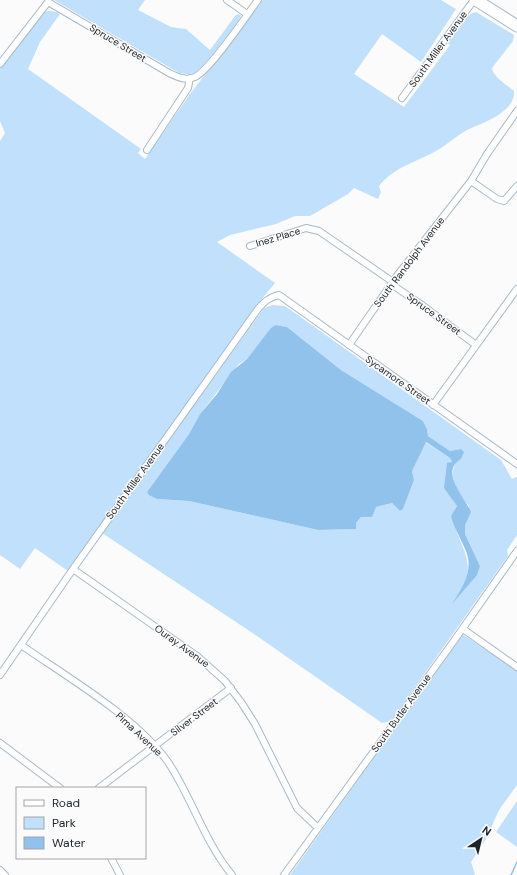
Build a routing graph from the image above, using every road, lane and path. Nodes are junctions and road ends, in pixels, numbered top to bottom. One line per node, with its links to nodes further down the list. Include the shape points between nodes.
1 (227, 0): 4 (street)
2 (258, 0): 4 (street)
3 (475, 0): 5 (highway); 8 (street, South Miller Avenue)
4 (247, 14): 7 (street, via 208,67)
5 (517, 26)
6 (0, 64): 7 (street, Spruce Street, via 48,2 169,73 180,78)
7 (190, 78): 10 (street, via 188,88)
8 (402, 98)
9 (517, 111): 11 (street, South Randolph Avenue)
10 (147, 150)
11 (471, 181): 12 (street, via 497,199 504,200); 15 (street, South Randolph Avenue)
12 (517, 186)
13 (306, 228): 14 (street, Inez Place); 15 (street, Spruce Street, via 319,231)
14 (250, 246)
15 (392, 283): 18 (street, South Randolph Avenue); 19 (street, Spruce Street)
16 (517, 289): 19 (street)
17 (279, 295): 18 (street, Sycamore Street); 23 (street, South Miller Avenue, via 268,299 258,309)
18 (349, 345): 20 (street, Sycamore Street)
19 (476, 345): 20 (street)
20 (433, 405): 21 (street, Sycamore Street)
21 (517, 464)
22 (517, 551): 24 (street, South Butler Avenue)
23 (73, 568): 25 (street, South Miller Avenue); 28 (street, Ouray Avenue, via 206,662)
24 (463, 629): 26 (street); 34 (street, South Butler Avenue)
25 (22, 645): 27 (street, South Miller Avenue); 30 (street, Pima Avenue, via 111,708)
26 (517, 667)
27 (0, 675)
28 (231, 688): 30 (street, Silver Street); 34 (street, Ouray Avenue, via 256,724 298,808)
29 (2, 744): 31 (street); 32 (street)
30 (155, 747): 33 (street, Silver Street); 39 (street, Pima Avenue, via 177,777 218,855)
31 (0, 752)
32 (59, 787)
33 (100, 787)
34 (318, 828): 40 (street, South Butler Avenue)
35 (112, 859): 38 (street)
36 (0, 870): 37 (street)
37 (5, 875)
38 (120, 875)
39 (232, 875)
40 (284, 875)

